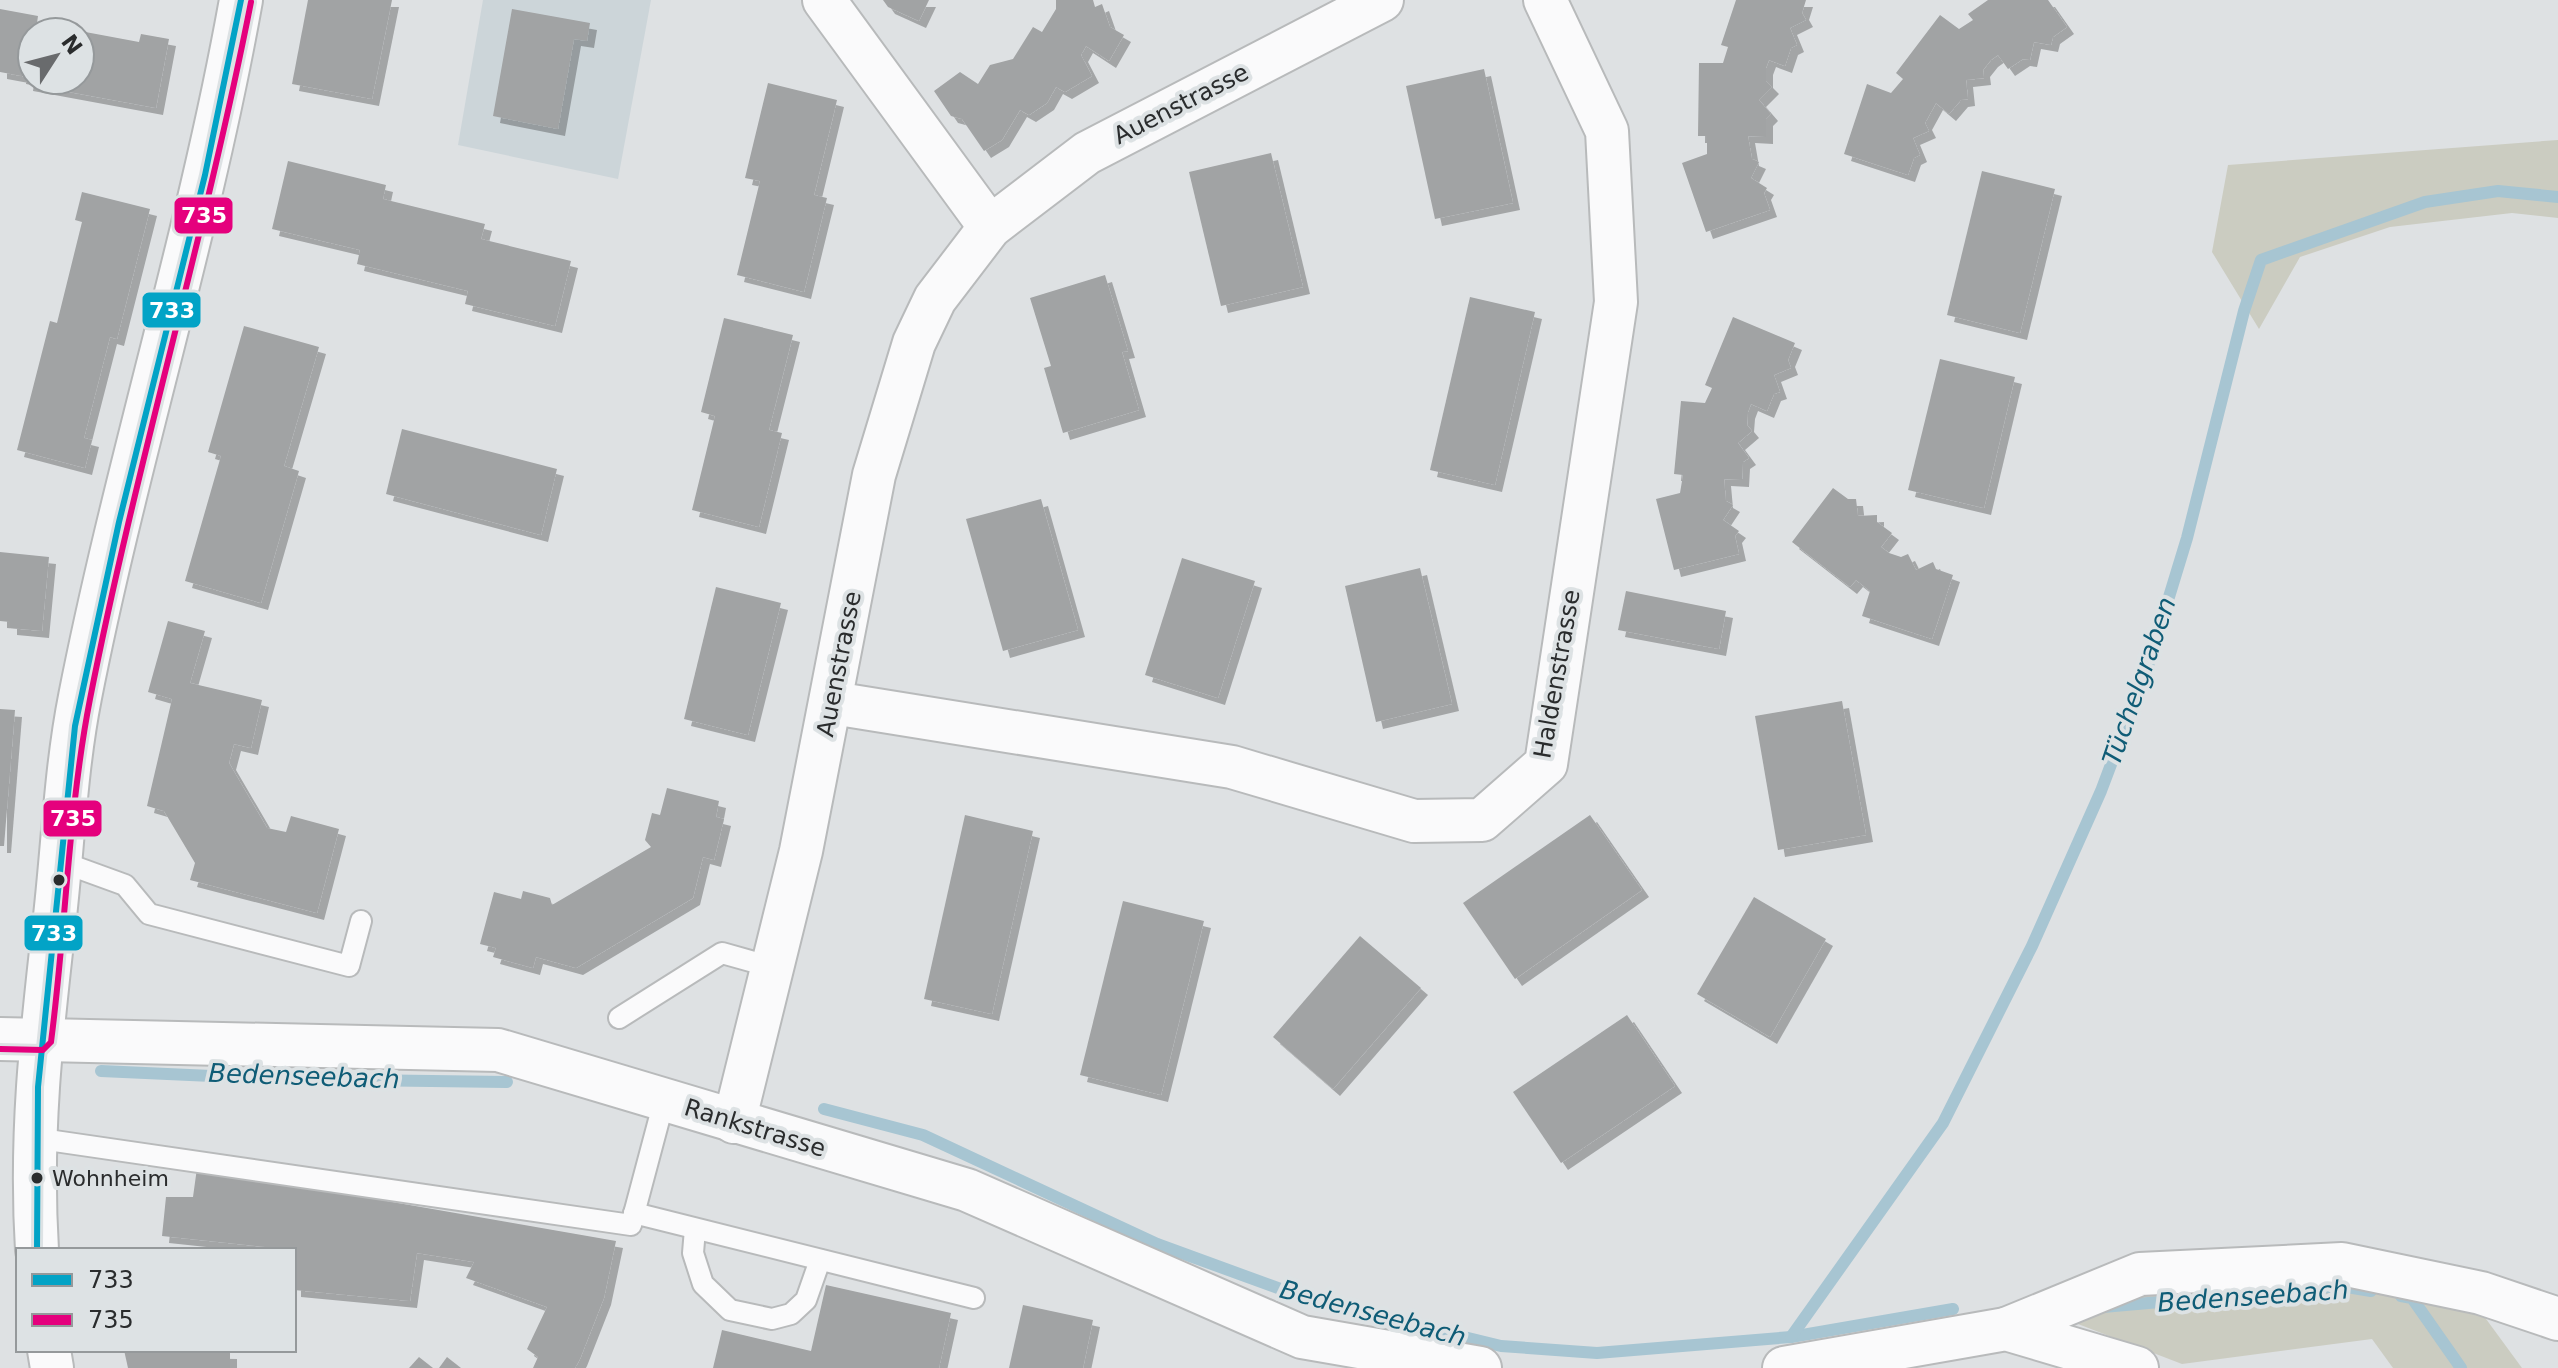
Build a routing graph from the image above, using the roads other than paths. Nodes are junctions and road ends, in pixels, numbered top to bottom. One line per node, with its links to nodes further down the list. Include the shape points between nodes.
1 (241, 0): 7 (street, via 221,112 166,346 116,527 77,713)
2 (824, 0): 5 (street)
3 (1382, 0): 5 (street, Auenstrasse, via 1087,153)
4 (1545, 0): 6 (street, Haldenstrasse, via 1607,131 1616,302 1546,764 1482,820 1414,821 1232,767)
5 (990, 227): 6 (street, Auenstrasse, via 935,299 914,343 874,475)
6 (833, 703): 9 (street, Auenstrasse)
7 (59, 861): 8 (lane, via 125,885 149,914 349,966); 12 (street)
8 (361, 921)
9 (772, 967): 10 (lane, via 722,953); 14 (street, Auenstrasse)
10 (619, 1018)
11 (0, 1039): 12 (street, Rankstrasse)
12 (41, 1040): 13 (street, Rankstrasse, via 498,1050); 15 (street)
13 (664, 1101): 14 (street, Rankstrasse); 16 (lane)
14 (734, 1122): 23 (street, Rankstrasse, via 967,1190 1302,1337)
15 (34, 1138): 16 (lane, via 631,1225); 18 (street)
16 (634, 1213): 17 (lane)
17 (695, 1229): 19 (lane); 19 (lane, via 693,1253 703,1284 730,1310 772,1319 791,1314 806,1300)
18 (37, 1248)
19 (820, 1260): 20 (lane)
20 (974, 1298)
21 (2558, 1319): 22 (street, via 2481,1293 2342,1264 2140,1274)
22 (2006, 1329): 24 (street); 25 (street)
23 (1480, 1368)
24 (1784, 1368)
25 (2137, 1368)

